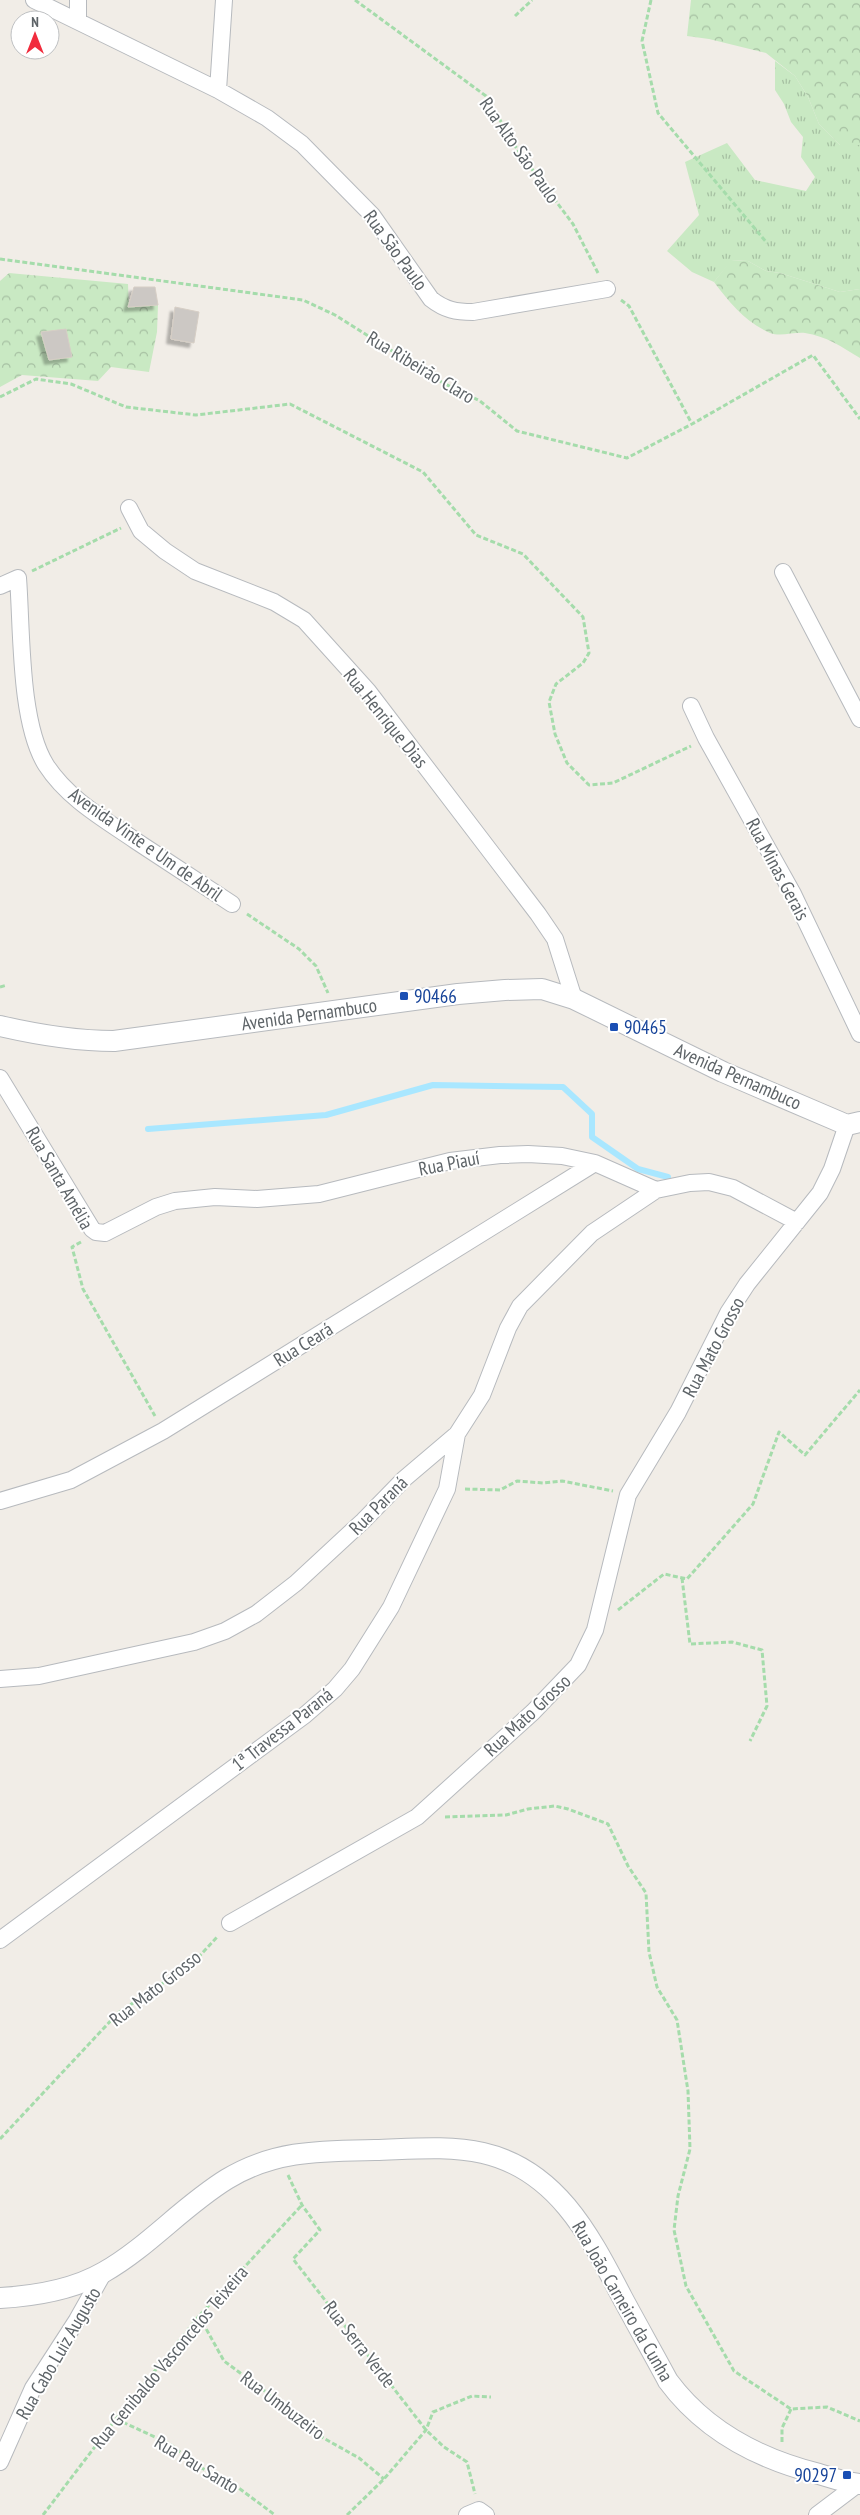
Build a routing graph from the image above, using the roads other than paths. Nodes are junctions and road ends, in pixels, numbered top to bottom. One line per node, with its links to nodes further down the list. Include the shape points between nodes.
1 (34, 0): 4 (street, Rua São Paulo)
2 (78, 0): 4 (street)
3 (224, 0): 5 (street)
4 (78, 20): 5 (street, Rua São Paulo)
5 (218, 90): 6 (street, Rua São Paulo, via 302,144 337,177 372,215 431,299 441,307 455,312 473,312)
6 (607, 289)
7 (132, 514): 13 (street, Rua Henrique Dias, via 141,531 195,571 274,602 304,620 368,691 538,914 555,939)
8 (783, 572): 11 (street)
9 (0, 586): 12 (street, Avenida Vinte e Um de Abril, via 18,578 27,703 46,764 61,785 86,807)
10 (691, 706): 15 (street, Rua Minas Gerais, via 793,894)
11 (860, 719)
12 (232, 904)
13 (574, 999): 14 (street, Avenida Pernambuco, via 542,989 505,990 114,1041 43,1037); 17 (street, Avenida Pernambuco, via 724,1072)
14 (0, 1026)
15 (860, 1034)
16 (0, 1078): 21 (street, Rua Santa Amélia)
17 (853, 1124): 20 (street, Rua Mato Grosso, via 820,1193)
18 (595, 1163): 19 (street, Rua Piauí); 21 (street, Rua Piauí, via 562,1156 528,1154 450,1161 319,1194 175,1201 105,1233); 23 (street, Rua Ceará, via 163,1431 71,1480)
19 (656, 1190): 20 (street, via 709,1182 733,1188); 22 (street, Rua Paraná, via 592,1234 520,1306 482,1395)
20 (797, 1222): 25 (street, Rua Mato Grosso, via 728,1313 678,1412 628,1495 595,1630 578,1665 565,1681 416,1818)
21 (96, 1232)
22 (457, 1434): 24 (street, Rua Paraná, via 404,1479 296,1583 256,1614 194,1642 39,1676); 26 (street, 1ª Travessa Paraná, via 447,1489 391,1607 372,1642 335,1688 304,1715)
23 (0, 1501)
24 (0, 1679)
25 (230, 1923)
26 (0, 1940)
27 (104, 2272): 28 (street, Rua João Carneiro da Cunha, via 62,2289); 29 (street, Rua Cabo Luiz Augusto, via 33,2388); 30 (street, Rua João Carneiro da Cunha, via 228,2178 279,2156 340,2151 448,2150 483,2153 510,2162 538,2178 568,2206 597,2246 664,2373 681,2399 702,2420 725,2437 781,2463)
28 (0, 2298)
29 (0, 2462)
30 (859, 2484): 31 (street)
31 (817, 2515)

